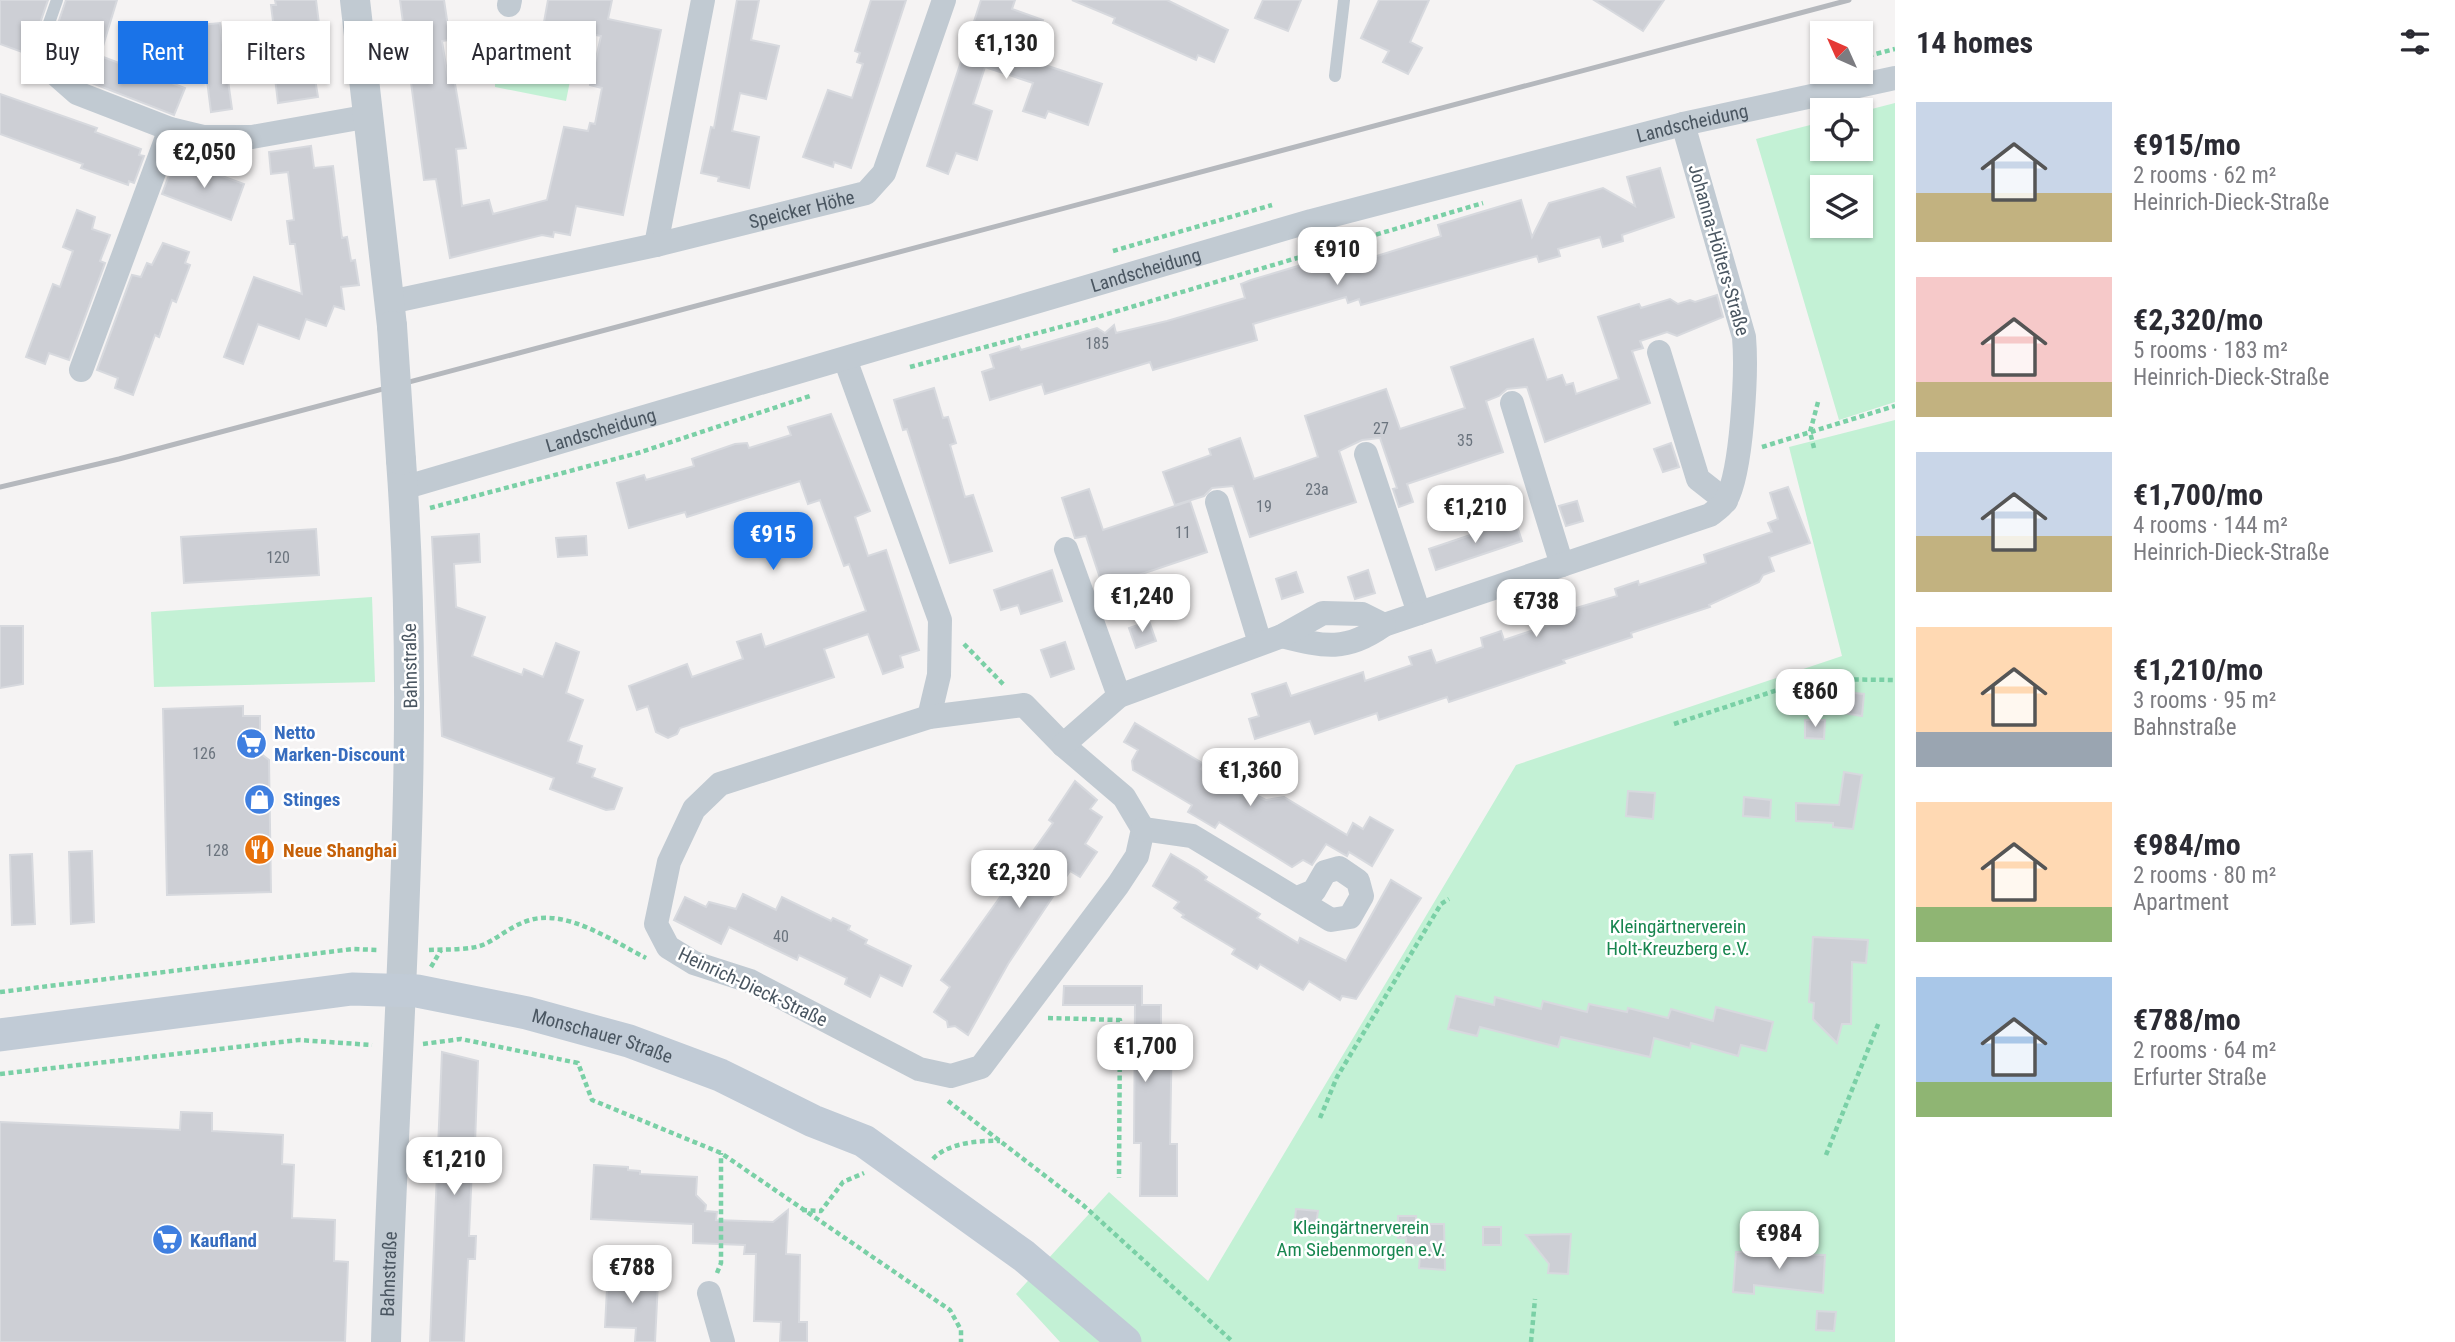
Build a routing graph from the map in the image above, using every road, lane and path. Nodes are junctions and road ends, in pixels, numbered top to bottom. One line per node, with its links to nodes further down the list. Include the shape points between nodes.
1 (58, 0): 6 (lane)
2 (355, 0): 12 (street, Bahnstraße)
3 (703, 0): 16 (street)
4 (944, 0): 16 (street, Speicker Höhe, via 884,173 866,193)
5 (1344, 0): 9 (lane)
6 (50, 21)
7 (1895, 49): 8 (path)
8 (1873, 55)
9 (1335, 76)
10 (1895, 78): 13 (street, Landscheidung)
11 (67, 84): 14 (street, via 77,93)
12 (370, 116): 14 (street, via 252,137 203,137); 17 (street, Bahnstraße)
13 (1683, 124): 21 (street, Landscheidung, via 1311,221); 28 (street, Johanna-Hölters-Straße, via 1744,337)
14 (170, 130): 20 (street)
15 (1486, 203): 19 (path)
16 (656, 245): 17 (street, Speicker Höhe)
17 (391, 314): 29 (street, Bahnstraße, bridge)
18 (1659, 352): 30 (street, via 1698,479)
19 (906, 368)
20 (81, 370)
21 (848, 371): 29 (street, Landscheidung); 29 (path, via 638,453); 35 (street)
22 (1512, 402): 33 (street)
23 (1818, 402): 25 (path)
24 (1895, 406): 25 (path)
25 (1810, 432): 26 (path); 28 (path)
26 (1814, 448)
27 (1366, 454): 34 (street)
28 (1737, 455): 30 (street, Johanna-Hölters-Straße)
29 (403, 488): 46 (street, Bahnstraße, via 411,665)
30 (1726, 501): 33 (street, via 1710,515)
31 (1217, 502): 36 (street)
32 (1066, 548): 38 (street)
33 (1562, 565): 34 (street)
34 (1419, 614): 36 (street, via 1384,625 1362,614 1323,614)
35 (940, 620): 39 (path); 40 (street, via 939,675)
36 (1271, 640): 38 (street)
37 (1895, 680): 41 (path, via 1811,679)
38 (1119, 696): 42 (street)
39 (1024, 705): 40 (street, Heinrich-Dieck-Straße); 42 (street)
40 (929, 717): 50 (street, Heinrich-Dieck-Straße, via 720,784 694,809 669,862 656,924 668,947 694,962 750,981 919,1069 951,1076 981,1067)
41 (1674, 724)
42 (1063, 745): 43 (street, via 1124,797)
43 (1143, 829): 44 (street, via 1192,836); 50 (street, Heinrich-Dieck-Straße, via 1131,866)
44 (1297, 898)
45 (1449, 899): 56 (path, via 1441,904 1344,1066)
46 (404, 951): 47 (path, via 485,944 533,919 588,929); 48 (street, Bahnstraße); 49 (path, via 354,949)
47 (647, 959)
48 (401, 989): 52 (main road, Monschauer Straße, via 352,989); 53 (street, Bahnstraße); 65 (main road, Monschauer Straße, via 497,1006 629,1041 720,1075 864,1141 1024,1256)
49 (0, 992)
50 (1020, 1018): 59 (path, via 1120,1020)
51 (1880, 1022): 58 (path)
52 (0, 1035)
53 (399, 1047): 54 (path, via 299,1040); 57 (path, via 461,1039 578,1063 592,1100); 62 (street, Bahnstraße)
54 (0, 1074)
55 (944, 1098): 66 (path, via 1083,1205)
56 (1320, 1118)
57 (722, 1153): 60 (path, via 721,1263); 64 (path, via 940,1302 961,1330)
58 (1826, 1155)
59 (1119, 1178)
60 (709, 1293): 63 (street)
61 (1535, 1299): 67 (path)
62 (386, 1342)
63 (723, 1342)
64 (961, 1342)
65 (1125, 1342)
66 (1233, 1342)
67 (1531, 1342)

